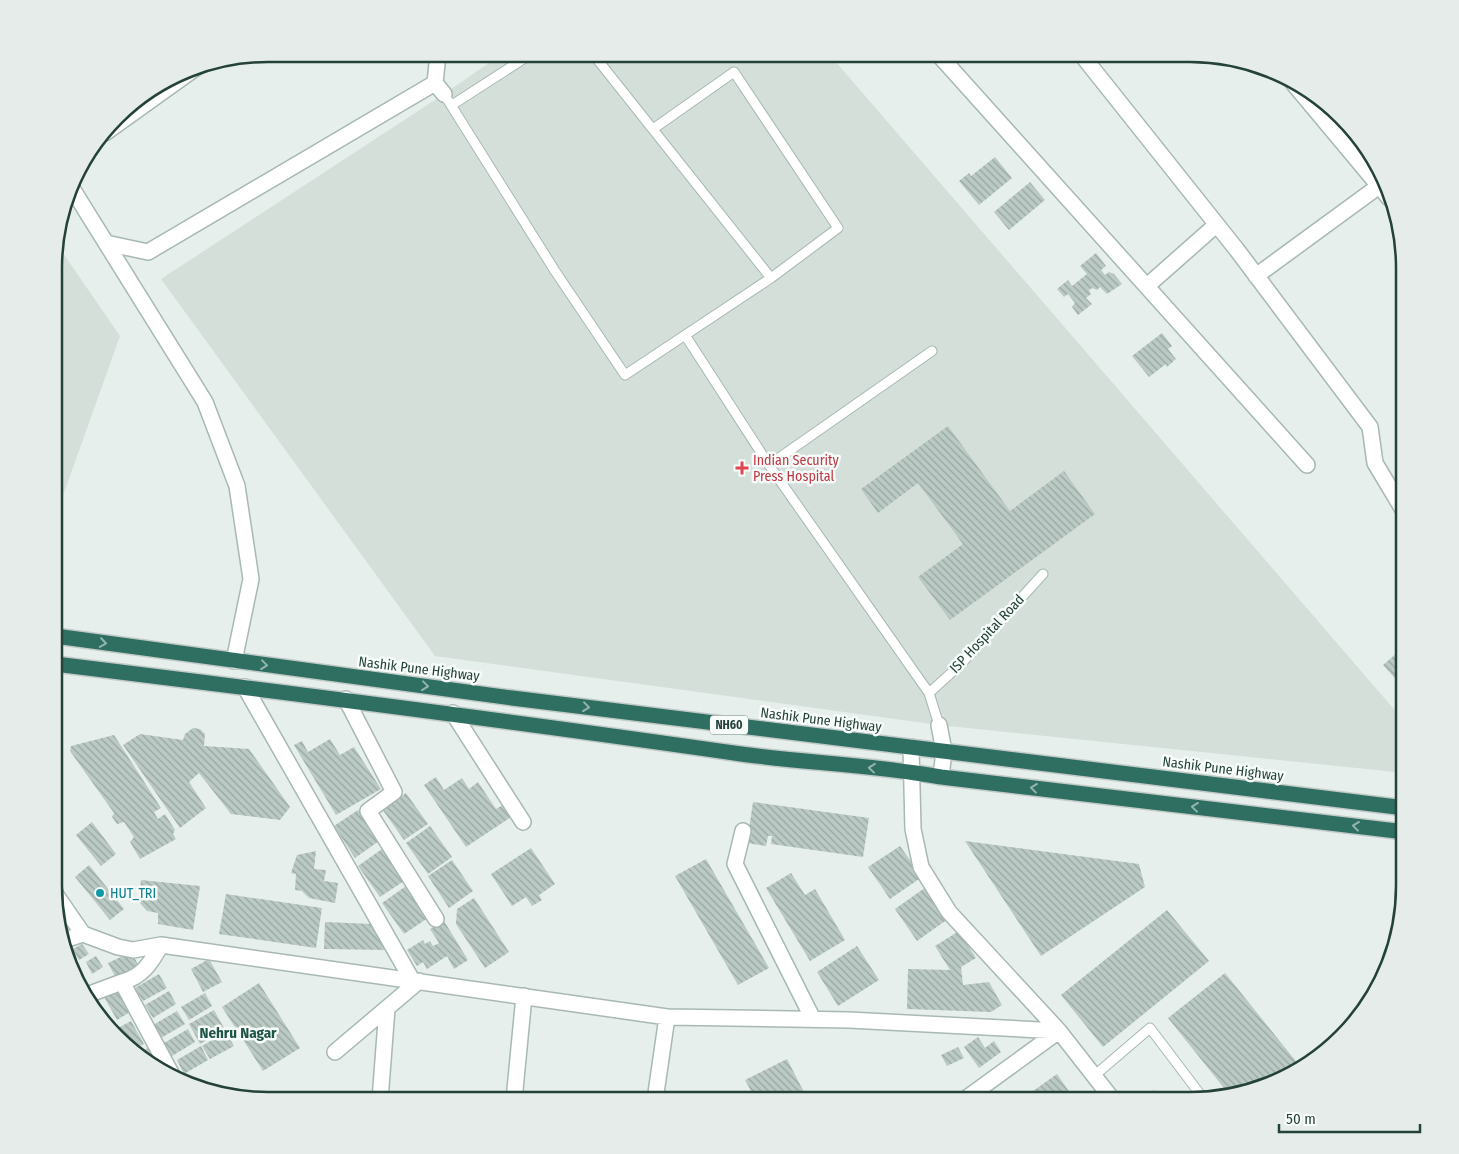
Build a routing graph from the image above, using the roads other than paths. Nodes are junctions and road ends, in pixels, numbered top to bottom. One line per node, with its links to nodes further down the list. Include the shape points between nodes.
1 (439, 62): 7 (street)
2 (514, 62): 7 (lane)
3 (599, 62): 10 (lane)
4 (945, 62): 19 (street)
5 (1087, 62): 15 (street)
6 (167, 89): 9 (street)
7 (444, 94): 16 (street, via 148,252); 20 (lane, via 555,271 625,375)
8 (1310, 101): 11 (street)
9 (135, 112)
10 (653, 129): 18 (lane); 18 (lane, via 734,72 838,228)
11 (1356, 148): 12 (street)
12 (1376, 180)
13 (1382, 193): 17 (street)
14 (76, 195): 16 (street)
15 (1216, 224): 17 (street); 19 (street)
16 (106, 243): 27 (street, via 205,402 237,486 251,579)
17 (1256, 276): 24 (street, via 1370,427 1375,463)
18 (771, 278): 20 (lane)
19 (1147, 286): 23 (street)
20 (685, 335): 22 (lane)
21 (932, 351): 22 (lane)
22 (769, 464): 30 (lane)
23 (1307, 465)
24 (1396, 498)
25 (1043, 574): 30 (lane, ISP Hospital Road, via 961,664)
26 (62, 637): 27 (highway, Nashik Pune Highway / NH60, one-way to 27)
27 (234, 661): 34 (highway, Nashik Pune Highway / NH60, one-way to 34)
28 (62, 665): 29 (highway, NH60)
29 (245, 687): 31 (highway, NH60); 47 (street)
30 (929, 693): 33 (lane)
31 (346, 700): 32 (highway, NH60); 43 (street, via 394,792 368,811)
32 (453, 713): 36 (highway, NH60, one-way to 32, via 763,757); 39 (street)
33 (939, 725): 35 (street)
34 (911, 747): 35 (highway, Nashik Pune Highway / NH60); 36 (street)
35 (944, 751): 37 (street); 38 (highway, Nashik Pune Highway / NH60)
36 (912, 772): 37 (highway, NH60); 54 (street, via 913,829 921,867 949,912)
37 (941, 777): 41 (highway, NH60, one-way to 37)
38 (1396, 807)
39 (523, 822)
40 (743, 831): 53 (street, via 735,864)
41 (1396, 831)
42 (63, 906): 44 (street)
43 (436, 919)
44 (83, 934): 45 (street); 46 (street, via 133,950)
45 (70, 938)
46 (162, 946): 47 (street); 48 (street, via 143,972)
47 (415, 981): 50 (street); 51 (street)
48 (122, 982): 49 (street); 56 (street)
49 (93, 993)
50 (524, 996): 52 (street); 60 (street)
51 (387, 1008): 55 (street); 59 (street)
52 (667, 1017): 53 (street); 61 (street)
53 (813, 1019): 54 (street)
54 (1059, 1031): 57 (street); 62 (street)
55 (335, 1052)
56 (166, 1065)
57 (1094, 1076): 58 (lane, via 1150,1028); 63 (street)
58 (1198, 1091)
59 (381, 1092)
60 (515, 1092)
61 (657, 1092)
62 (975, 1092)
63 (1107, 1092)

